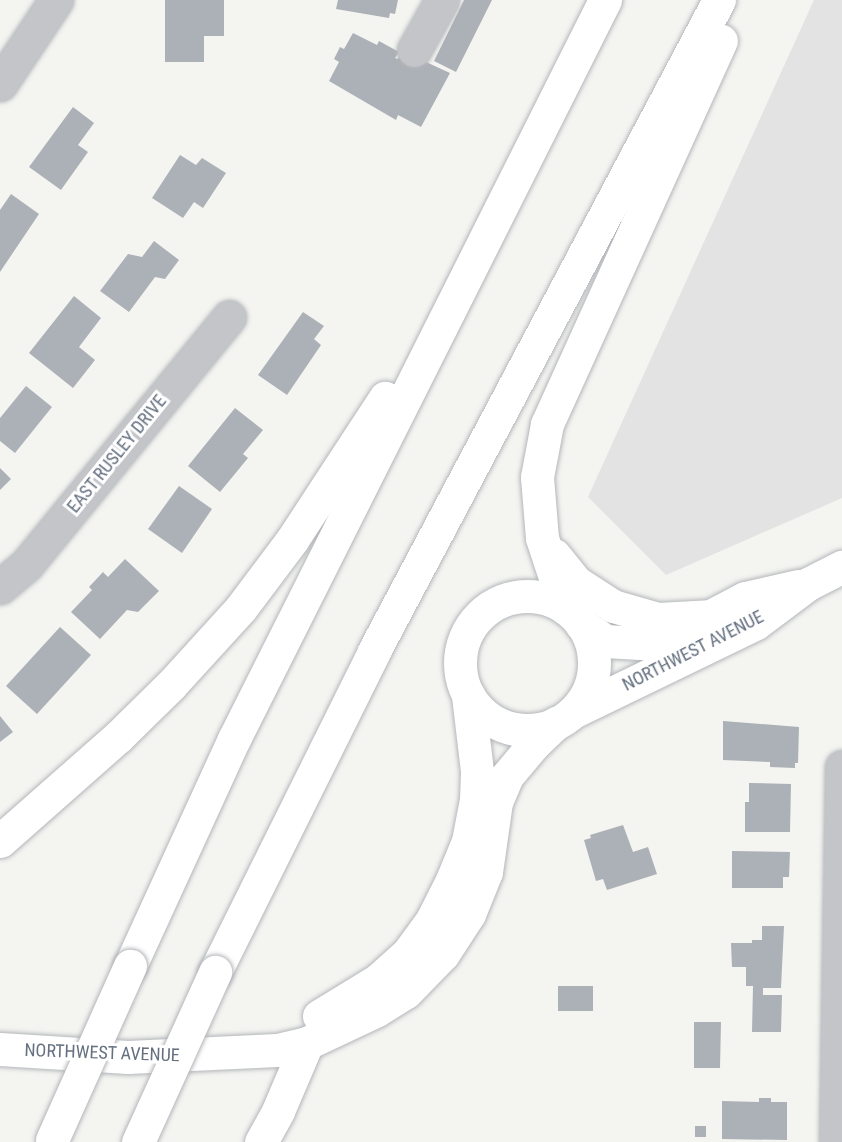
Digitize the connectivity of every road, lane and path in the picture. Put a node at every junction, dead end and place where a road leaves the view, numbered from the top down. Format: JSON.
{"nodes":[{"id":1,"x":56,"y":0,"type":"edge"},
{"id":2,"x":442,"y":0,"type":"edge"},
{"id":3,"x":605,"y":0,"type":"edge"},
{"id":4,"x":719,"y":0,"type":"edge"},
{"id":5,"x":739,"y":0,"type":"edge"},
{"id":6,"x":414,"y":50,"type":"dead end"},
{"id":7,"x":0,"y":84,"type":"edge"},
{"id":8,"x":548,"y":112,"type":"junction"},
{"id":9,"x":229,"y":317,"type":"dead end"},
{"id":10,"x":542,"y":538,"type":"junction"},
{"id":11,"x":842,"y":567,"type":"edge"},
{"id":12,"x":808,"y":584,"type":"junction"},
{"id":13,"x":0,"y":587,"type":"edge"},
{"id":14,"x":573,"y":616,"type":"junction"},
{"id":15,"x":713,"y":616,"type":"junction"},
{"id":16,"x":468,"y":694,"type":"junction"},
{"id":17,"x":565,"y":718,"type":"junction"},
{"id":18,"x":842,"y":767,"type":"edge"},
{"id":19,"x":0,"y":841,"type":"edge"},
{"id":20,"x":308,"y":1042,"type":"junction"},
{"id":21,"x":0,"y":1049,"type":"edge"},
{"id":22,"x":203,"y":1055,"type":"junction"},
{"id":23,"x":52,"y":1141,"type":"edge"},
{"id":24,"x":138,"y":1142,"type":"edge"},
{"id":25,"x":261,"y":1142,"type":"edge"},
{"id":26,"x":836,"y":1142,"type":"edge"}],
"edges":[{"from":1,"to":7,"type":"street"},
{"from":2,"to":6,"type":"street"},
{"from":3,"to":8,"type":"main road"},
{"from":4,"to":24,"type":"main road","bridge":true},
{"from":5,"to":10,"type":"main road"},
{"from":8,"to":19,"type":"main road"},
{"from":8,"to":23,"type":"main road","bridge":true},
{"from":9,"to":13,"type":"street","name":"EAST RUSLEY DRIVE"},
{"from":10,"to":14,"type":"main road"},
{"from":10,"to":15,"type":"main road"},
{"from":11,"to":12,"type":"main road","name":"NORTHWEST AVENUE"},
{"from":12,"to":15,"type":"main road","name":"NORTHWEST AVENUE"},
{"from":12,"to":17,"type":"main road","name":"NORTHWEST AVENUE"},
{"from":14,"to":15,"type":"main road","name":"NORTHWEST AVENUE"},
{"from":14,"to":16,"type":"main road"},
{"from":14,"to":17,"type":"main road"},
{"from":16,"to":17,"type":"main road"},
{"from":16,"to":22,"type":"main road","name":"NORTHWEST AVENUE"},
{"from":17,"to":20,"type":"main road","name":"NORTHWEST AVENUE"},
{"from":18,"to":26,"type":"street"},
{"from":20,"to":22,"type":"main road","name":"NORTHWEST AVENUE"},
{"from":20,"to":25,"type":"main road"},
{"from":21,"to":22,"type":"main road","name":"NORTHWEST AVENUE"}]}
